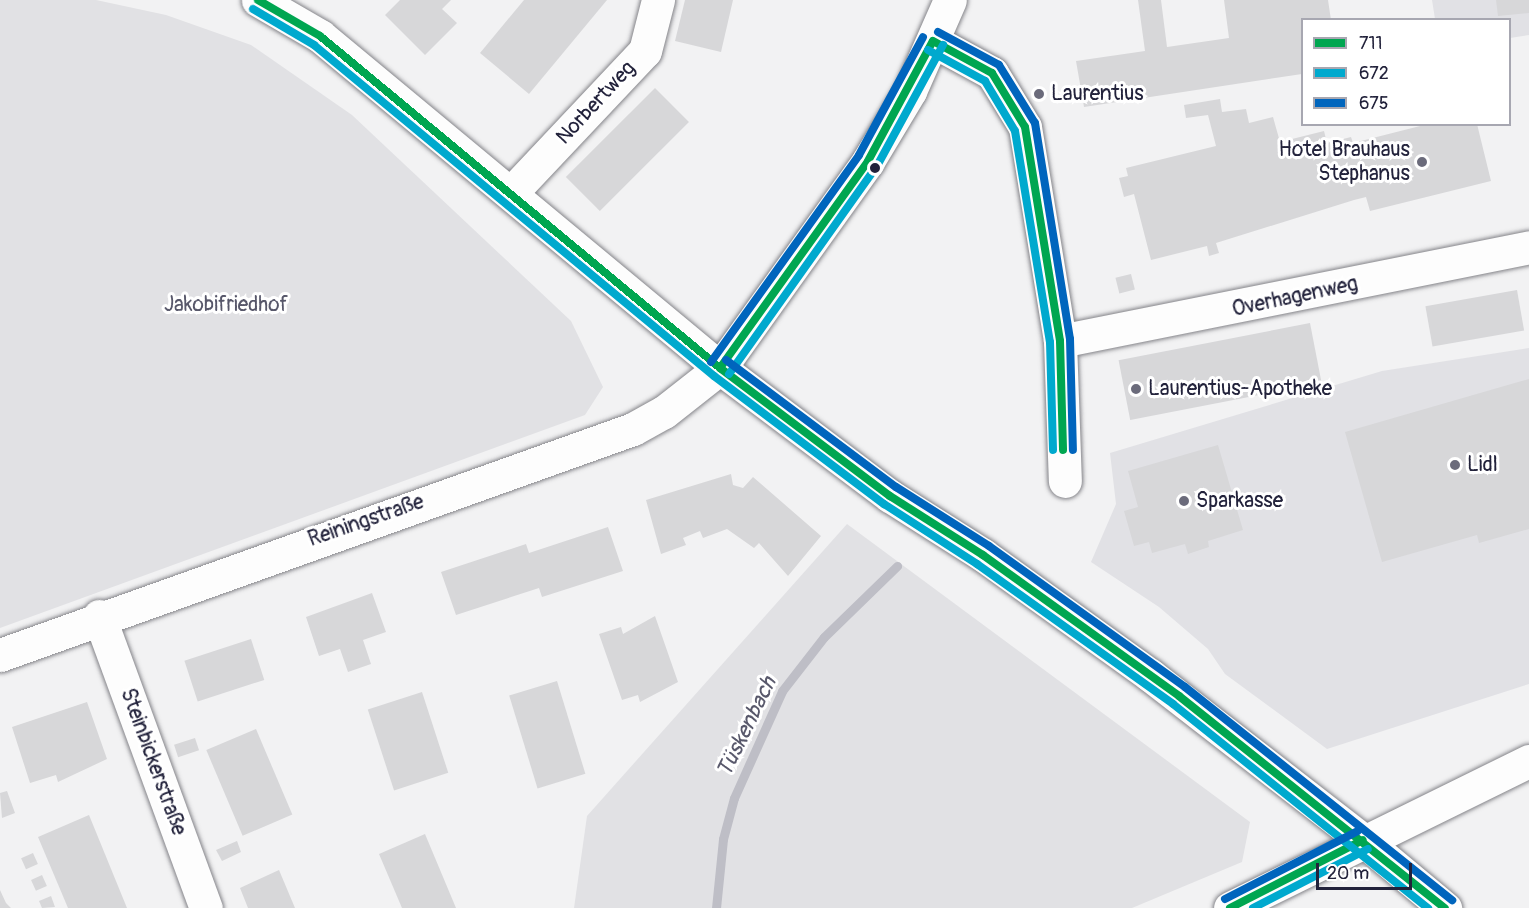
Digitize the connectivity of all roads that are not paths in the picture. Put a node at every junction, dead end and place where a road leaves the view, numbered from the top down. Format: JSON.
{"nodes":[{"id":1,"x":258,"y":0,"type":"edge"},
{"id":2,"x":658,"y":0,"type":"edge"},
{"id":3,"x":950,"y":0,"type":"edge"},
{"id":4,"x":933,"y":41,"type":"junction"},
{"id":5,"x":511,"y":193,"type":"junction"},
{"id":6,"x":1529,"y":247,"type":"edge"},
{"id":7,"x":1060,"y":341,"type":"junction"},
{"id":8,"x":720,"y":368,"type":"junction"},
{"id":9,"x":1065,"y":481,"type":"dead end"},
{"id":10,"x":99,"y":616,"type":"junction"},
{"id":11,"x":0,"y":655,"type":"edge"},
{"id":12,"x":1529,"y":761,"type":"edge"},
{"id":13,"x":1363,"y":840,"type":"junction"},
{"id":14,"x":206,"y":908,"type":"edge"},
{"id":15,"x":1230,"y":908,"type":"edge"},
{"id":16,"x":1445,"y":908,"type":"edge"}],
"edges":[{"from":1,"to":5,"type":"street"},
{"from":2,"to":5,"type":"street","name":"Norbertweg"},
{"from":3,"to":4,"type":"street","name":"Reiningstraße"},
{"from":4,"to":7,"type":"street"},
{"from":4,"to":8,"type":"street","name":"Reiningstraße"},
{"from":5,"to":8,"type":"street"},
{"from":6,"to":7,"type":"street","name":"Overhagenweg"},
{"from":7,"to":9,"type":"street"},
{"from":8,"to":10,"type":"street","name":"Reiningstraße"},
{"from":8,"to":13,"type":"street"},
{"from":10,"to":11,"type":"street","name":"Reiningstraße"},
{"from":10,"to":14,"type":"street","name":"Steinbickerstraße"},
{"from":12,"to":13,"type":"street"},
{"from":13,"to":15,"type":"street"},
{"from":13,"to":16,"type":"street"}]}
